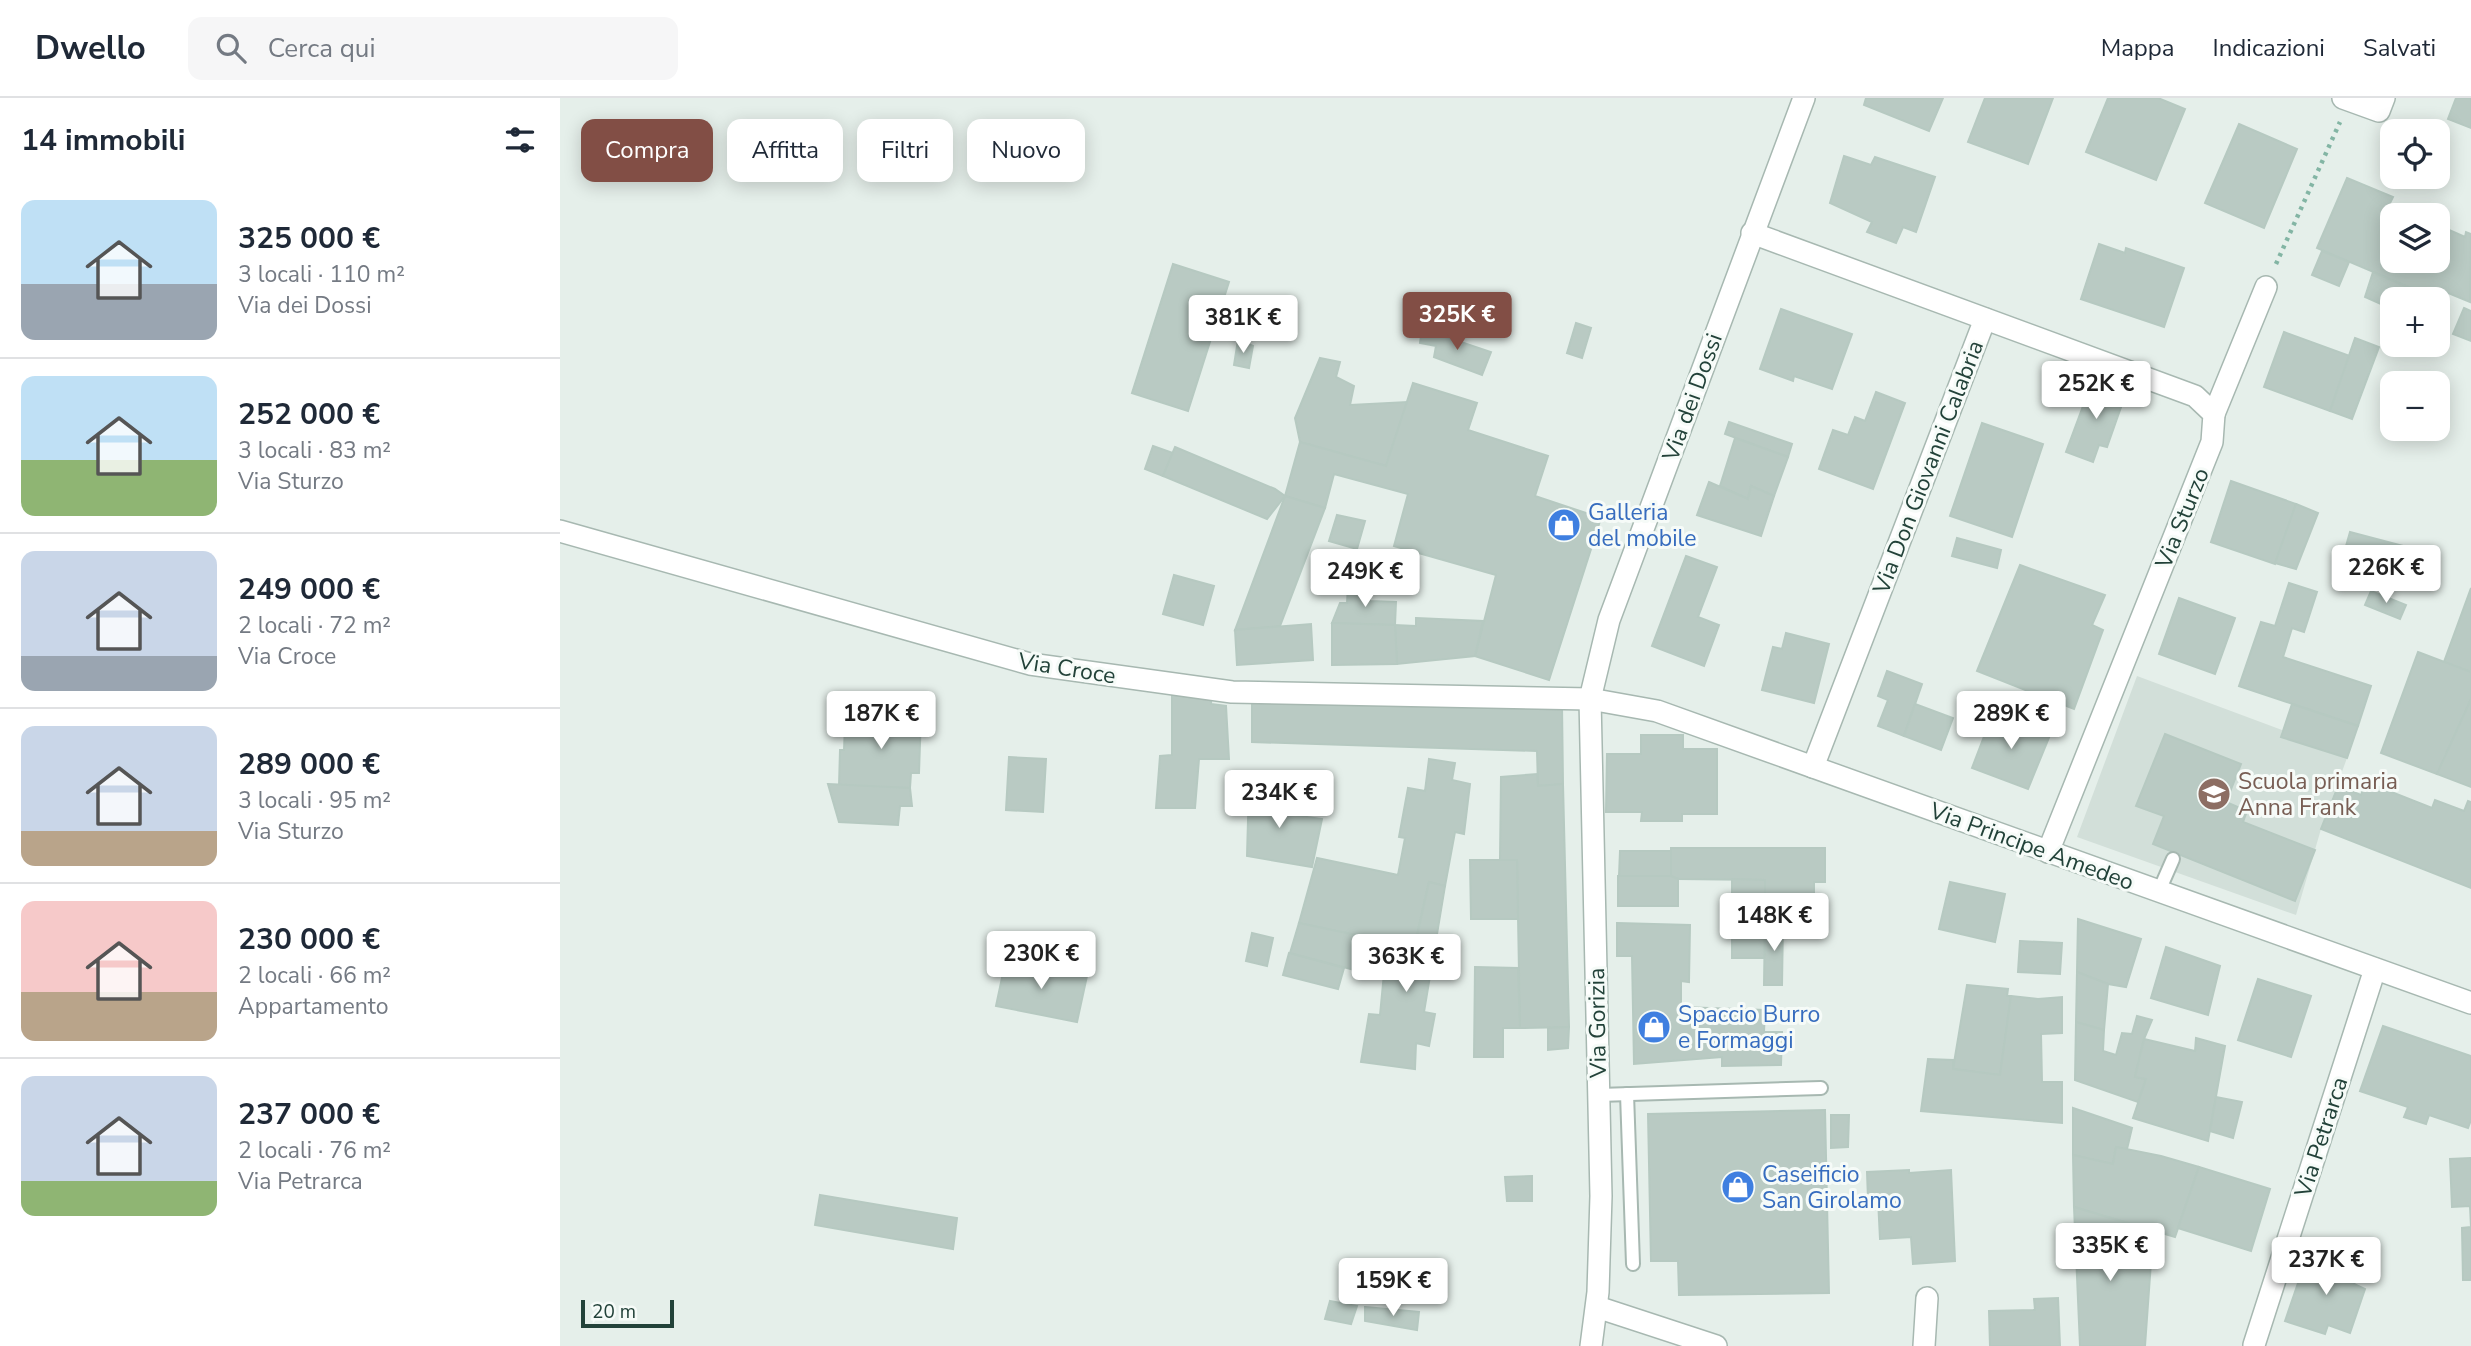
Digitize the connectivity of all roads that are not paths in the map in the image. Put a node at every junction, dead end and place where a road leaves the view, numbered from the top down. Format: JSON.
{"nodes":[{"id":1,"x":1804,"y":98,"type":"edge"},
{"id":2,"x":2384,"y":98,"type":"edge"},
{"id":3,"x":2346,"y":99,"type":"edge"},
{"id":4,"x":1752,"y":233,"type":"junction"},
{"id":5,"x":2266,"y":287,"type":"road end"},
{"id":6,"x":1985,"y":319,"type":"junction"},
{"id":7,"x":2214,"y":414,"type":"junction"},
{"id":8,"x":560,"y":531,"type":"edge"},
{"id":9,"x":1590,"y":699,"type":"junction"},
{"id":10,"x":1813,"y":767,"type":"junction"},
{"id":11,"x":2048,"y":852,"type":"junction"},
{"id":12,"x":2173,"y":859,"type":"dead end"},
{"id":13,"x":2160,"y":891,"type":"junction"},
{"id":14,"x":2375,"y":969,"type":"junction"},
{"id":15,"x":2471,"y":1003,"type":"edge"},
{"id":16,"x":1821,"y":1088,"type":"dead end"},
{"id":17,"x":1627,"y":1094,"type":"junction"},
{"id":18,"x":1599,"y":1095,"type":"junction"},
{"id":19,"x":1633,"y":1264,"type":"dead end"},
{"id":20,"x":1927,"y":1298,"type":"dead end"},
{"id":21,"x":1597,"y":1307,"type":"junction"},
{"id":22,"x":2254,"y":1345,"type":"edge"},
{"id":23,"x":1591,"y":1346,"type":"edge"},
{"id":24,"x":1716,"y":1346,"type":"edge"},
{"id":25,"x":1924,"y":1346,"type":"edge"}],
"edges":[{"from":1,"to":4,"type":"street","name":"Via dei Dossi"},
{"from":2,"to":3,"type":"street"},
{"from":4,"to":6,"type":"street","name":"Via Don Giovanni Calabria"},
{"from":4,"to":9,"type":"street","name":"Via dei Dossi"},
{"from":5,"to":7,"type":"street","name":"Via Sturzo"},
{"from":6,"to":7,"type":"street"},
{"from":6,"to":10,"type":"street","name":"Via Don Giovanni Calabria"},
{"from":7,"to":11,"type":"street","name":"Via Sturzo"},
{"from":8,"to":9,"type":"street","name":"Via Croce"},
{"from":9,"to":10,"type":"street","name":"Via Principe Amedeo"},
{"from":9,"to":18,"type":"street","name":"Via Gorizia"},
{"from":10,"to":11,"type":"street","name":"Via Principe Amedeo"},
{"from":11,"to":13,"type":"street","name":"Via Principe Amedeo"},
{"from":12,"to":13,"type":"lane"},
{"from":13,"to":14,"type":"street","name":"Via Principe Amedeo"},
{"from":14,"to":15,"type":"street","name":"Via Principe Amedeo"},
{"from":14,"to":22,"type":"street","name":"Via Petrarca"},
{"from":16,"to":17,"type":"lane"},
{"from":17,"to":18,"type":"lane"},
{"from":17,"to":19,"type":"lane"},
{"from":18,"to":21,"type":"street","name":"Via Gorizia"},
{"from":20,"to":25,"type":"street"},
{"from":21,"to":23,"type":"street","name":"Via Gorizia"},
{"from":21,"to":24,"type":"street"}]}
